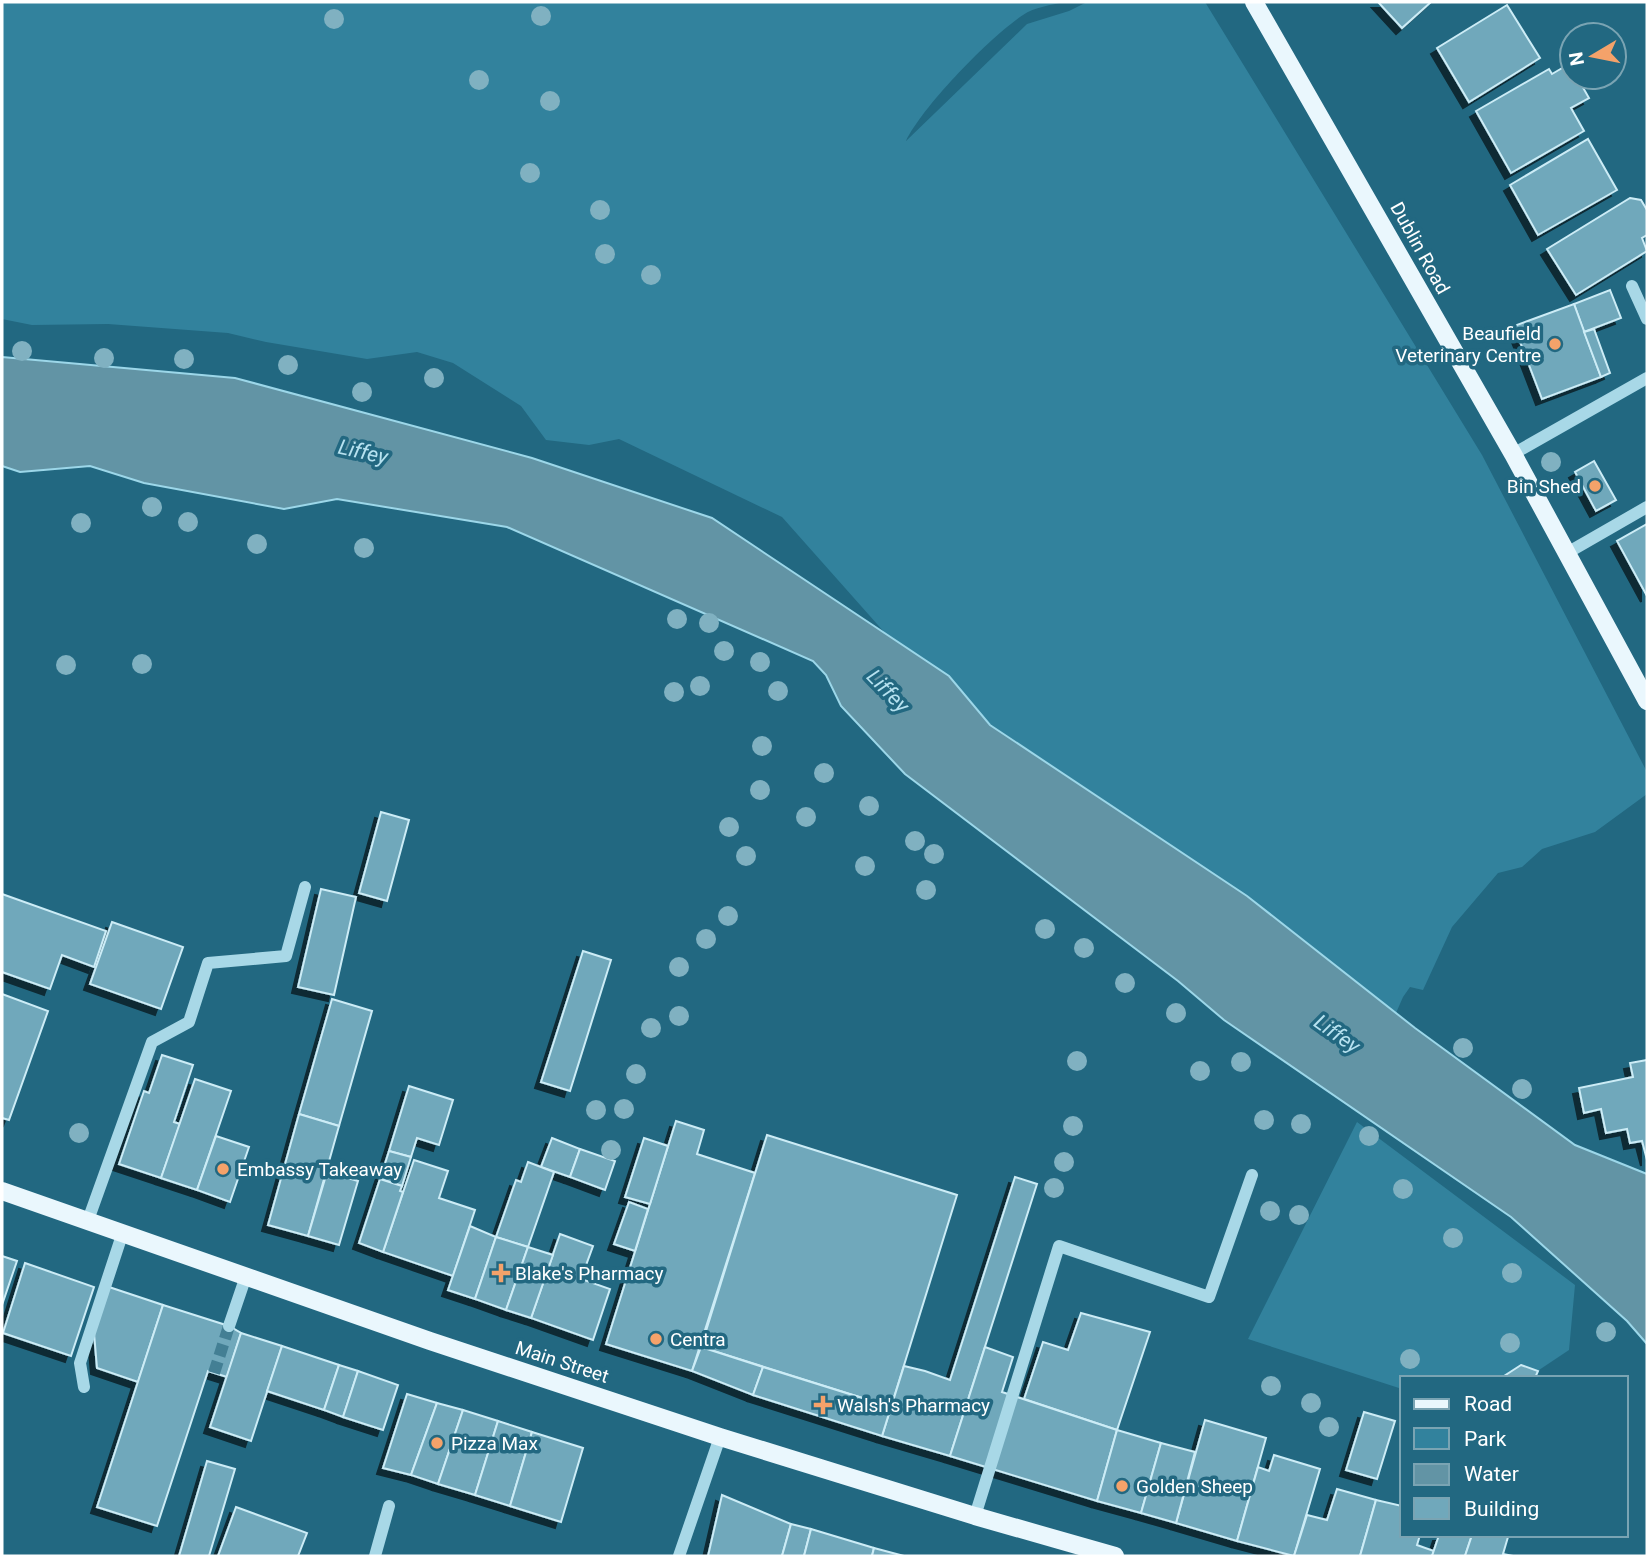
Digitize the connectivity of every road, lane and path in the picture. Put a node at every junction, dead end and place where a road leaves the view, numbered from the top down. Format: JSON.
{"nodes":[{"id":1,"x":1254,"y":2,"type":"edge"},
{"id":2,"x":1632,"y":286,"type":"dead end"},
{"id":3,"x":1647,"y":318,"type":"edge"},
{"id":4,"x":1647,"y":378,"type":"edge"},
{"id":5,"x":1513,"y":454,"type":"junction"},
{"id":6,"x":1647,"y":507,"type":"edge"},
{"id":7,"x":1567,"y":553,"type":"junction"},
{"id":8,"x":1647,"y":701,"type":"edge"},
{"id":9,"x":305,"y":887,"type":"dead end"},
{"id":10,"x":1252,"y":1175,"type":"dead end"},
{"id":11,"x":2,"y":1191,"type":"edge"},
{"id":12,"x":87,"y":1223,"type":"junction"},
{"id":13,"x":122,"y":1235,"type":"junction"},
{"id":14,"x":246,"y":1276,"type":"junction"},
{"id":15,"x":229,"y":1326,"type":"tunnel mouth"},
{"id":16,"x":84,"y":1387,"type":"dead end"},
{"id":17,"x":720,"y":1437,"type":"junction"},
{"id":18,"x":389,"y":1506,"type":"dead end"},
{"id":19,"x":975,"y":1516,"type":"junction"},
{"id":20,"x":375,"y":1556,"type":"edge"},
{"id":21,"x":679,"y":1556,"type":"edge"},
{"id":22,"x":1115,"y":1556,"type":"edge"}],
"edges":[{"from":1,"to":5,"type":"main road","name":"Dublin Road"},
{"from":2,"to":3,"type":"street"},
{"from":4,"to":5,"type":"street"},
{"from":5,"to":7,"type":"main road","name":"Dublin Road"},
{"from":6,"to":7,"type":"street"},
{"from":7,"to":8,"type":"main road","name":"Dublin Road"},
{"from":9,"to":12,"type":"street"},
{"from":10,"to":19,"type":"street"},
{"from":11,"to":12,"type":"main road","name":"Main Street"},
{"from":12,"to":13,"type":"main road","name":"Main Street"},
{"from":13,"to":14,"type":"main road","name":"Main Street"},
{"from":13,"to":16,"type":"street"},
{"from":14,"to":15,"type":"street"},
{"from":14,"to":17,"type":"main road","name":"Main Street"},
{"from":17,"to":19,"type":"main road","name":"Main Street"},
{"from":17,"to":21,"type":"street"},
{"from":18,"to":20,"type":"street"},
{"from":19,"to":22,"type":"main road","name":"Main Street"}]}
